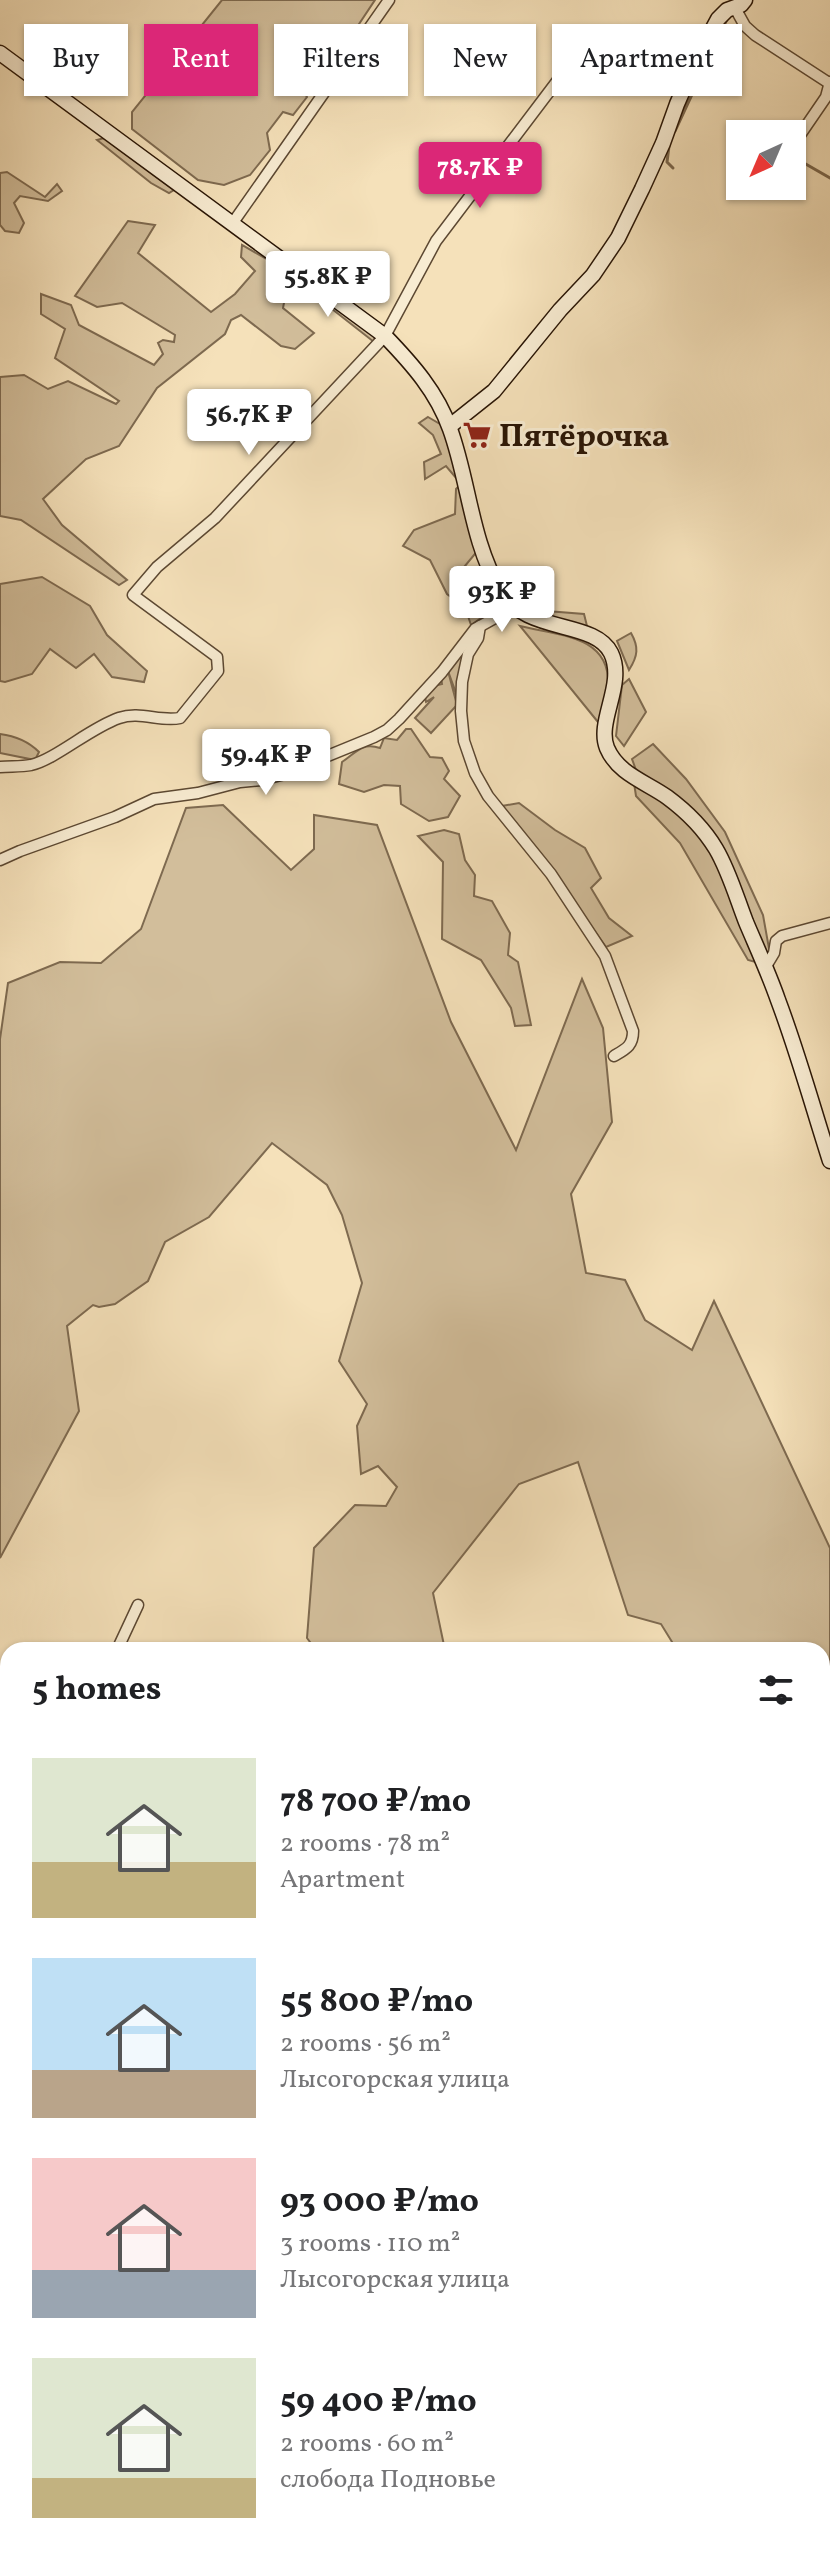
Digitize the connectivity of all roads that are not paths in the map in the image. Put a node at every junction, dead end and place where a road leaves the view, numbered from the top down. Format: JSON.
{"nodes":[{"id":1,"x":389,"y":0,"type":"edge"},
{"id":2,"x":740,"y":4,"type":"edge"},
{"id":3,"x":0,"y":53,"type":"edge"},
{"id":4,"x":830,"y":83,"type":"edge"},
{"id":5,"x":552,"y":88,"type":"edge"},
{"id":6,"x":806,"y":126,"type":"edge"},
{"id":7,"x":232,"y":224,"type":"junction"},
{"id":8,"x":385,"y":336,"type":"junction"},
{"id":9,"x":450,"y":426,"type":"junction"},
{"id":10,"x":513,"y":608,"type":"junction"},
{"id":11,"x":475,"y":630,"type":"junction"},
{"id":12,"x":0,"y":767,"type":"edge"},
{"id":13,"x":0,"y":860,"type":"edge"},
{"id":14,"x":830,"y":923,"type":"edge"},
{"id":15,"x":765,"y":968,"type":"junction"},
{"id":16,"x":614,"y":1056,"type":"dead end"},
{"id":17,"x":830,"y":1161,"type":"edge"},
{"id":18,"x":138,"y":1605,"type":"dead end"},
{"id":19,"x":121,"y":1642,"type":"edge"}],
"edges":[{"from":1,"to":7,"type":"street"},
{"from":2,"to":4,"type":"street"},
{"from":2,"to":9,"type":"street"},
{"from":3,"to":7,"type":"street"},
{"from":4,"to":6,"type":"street"},
{"from":5,"to":8,"type":"street"},
{"from":7,"to":8,"type":"street"},
{"from":8,"to":9,"type":"street"},
{"from":8,"to":12,"type":"street"},
{"from":9,"to":10,"type":"street"},
{"from":10,"to":11,"type":"street"},
{"from":10,"to":15,"type":"street"},
{"from":11,"to":13,"type":"street"},
{"from":11,"to":16,"type":"street"},
{"from":14,"to":15,"type":"street"},
{"from":15,"to":17,"type":"street"},
{"from":18,"to":19,"type":"street"}]}
